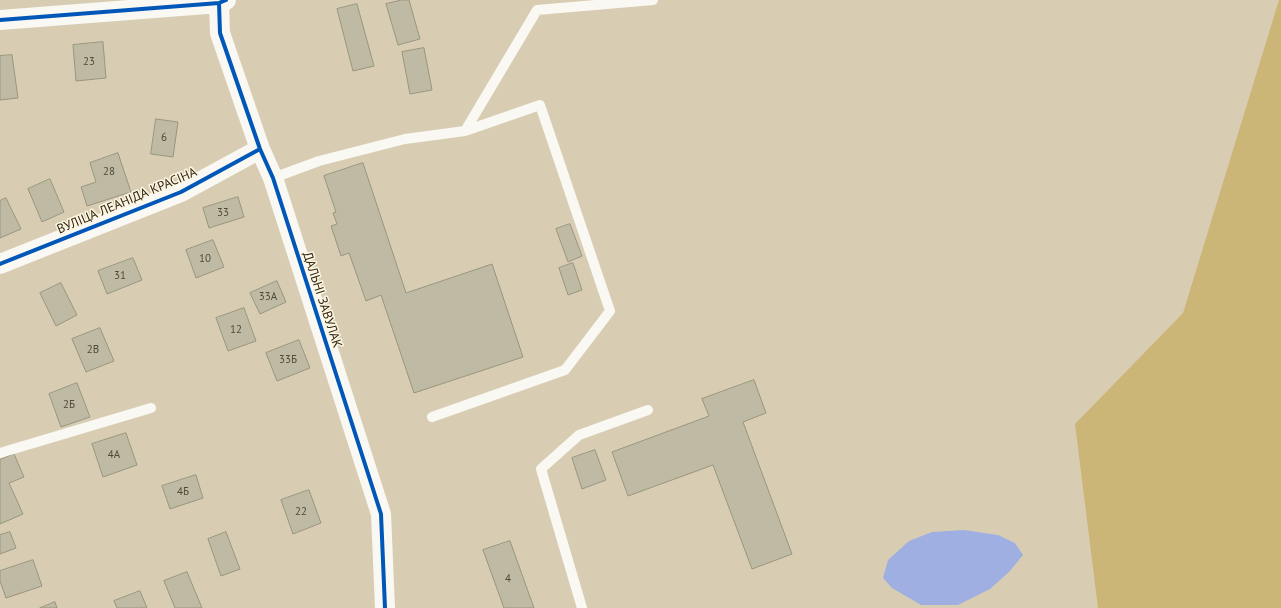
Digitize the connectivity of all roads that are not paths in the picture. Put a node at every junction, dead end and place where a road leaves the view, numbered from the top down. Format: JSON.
{"nodes":[{"id":1,"x":653,"y":0,"type":"edge"},
{"id":2,"x":222,"y":1,"type":"edge"},
{"id":3,"x":0,"y":20,"type":"edge"},
{"id":4,"x":465,"y":131,"type":"junction"},
{"id":5,"x":260,"y":149,"type":"junction"},
{"id":6,"x":272,"y":178,"type":"junction"},
{"id":7,"x":0,"y":264,"type":"edge"},
{"id":8,"x":151,"y":408,"type":"dead end"},
{"id":9,"x":648,"y":410,"type":"dead end"},
{"id":10,"x":432,"y":417,"type":"dead end"},
{"id":11,"x":0,"y":453,"type":"edge"},
{"id":12,"x":385,"y":608,"type":"edge"},
{"id":13,"x":582,"y":608,"type":"edge"}],
"edges":[{"from":1,"to":4,"type":"lane"},
{"from":2,"to":3,"type":"street"},
{"from":2,"to":5,"type":"street","name":"ДАЛЬНІ ЗАВУЛАК"},
{"from":4,"to":6,"type":"lane"},
{"from":4,"to":10,"type":"lane"},
{"from":5,"to":6,"type":"street","name":"ДАЛЬНІ ЗАВУЛАК"},
{"from":5,"to":7,"type":"street","name":"ВУЛІЦА ЛЕАНІДА КРАСІНА"},
{"from":6,"to":12,"type":"street","name":"ДАЛЬНІ ЗАВУЛАК"},
{"from":8,"to":11,"type":"lane"},
{"from":9,"to":13,"type":"lane"}]}
